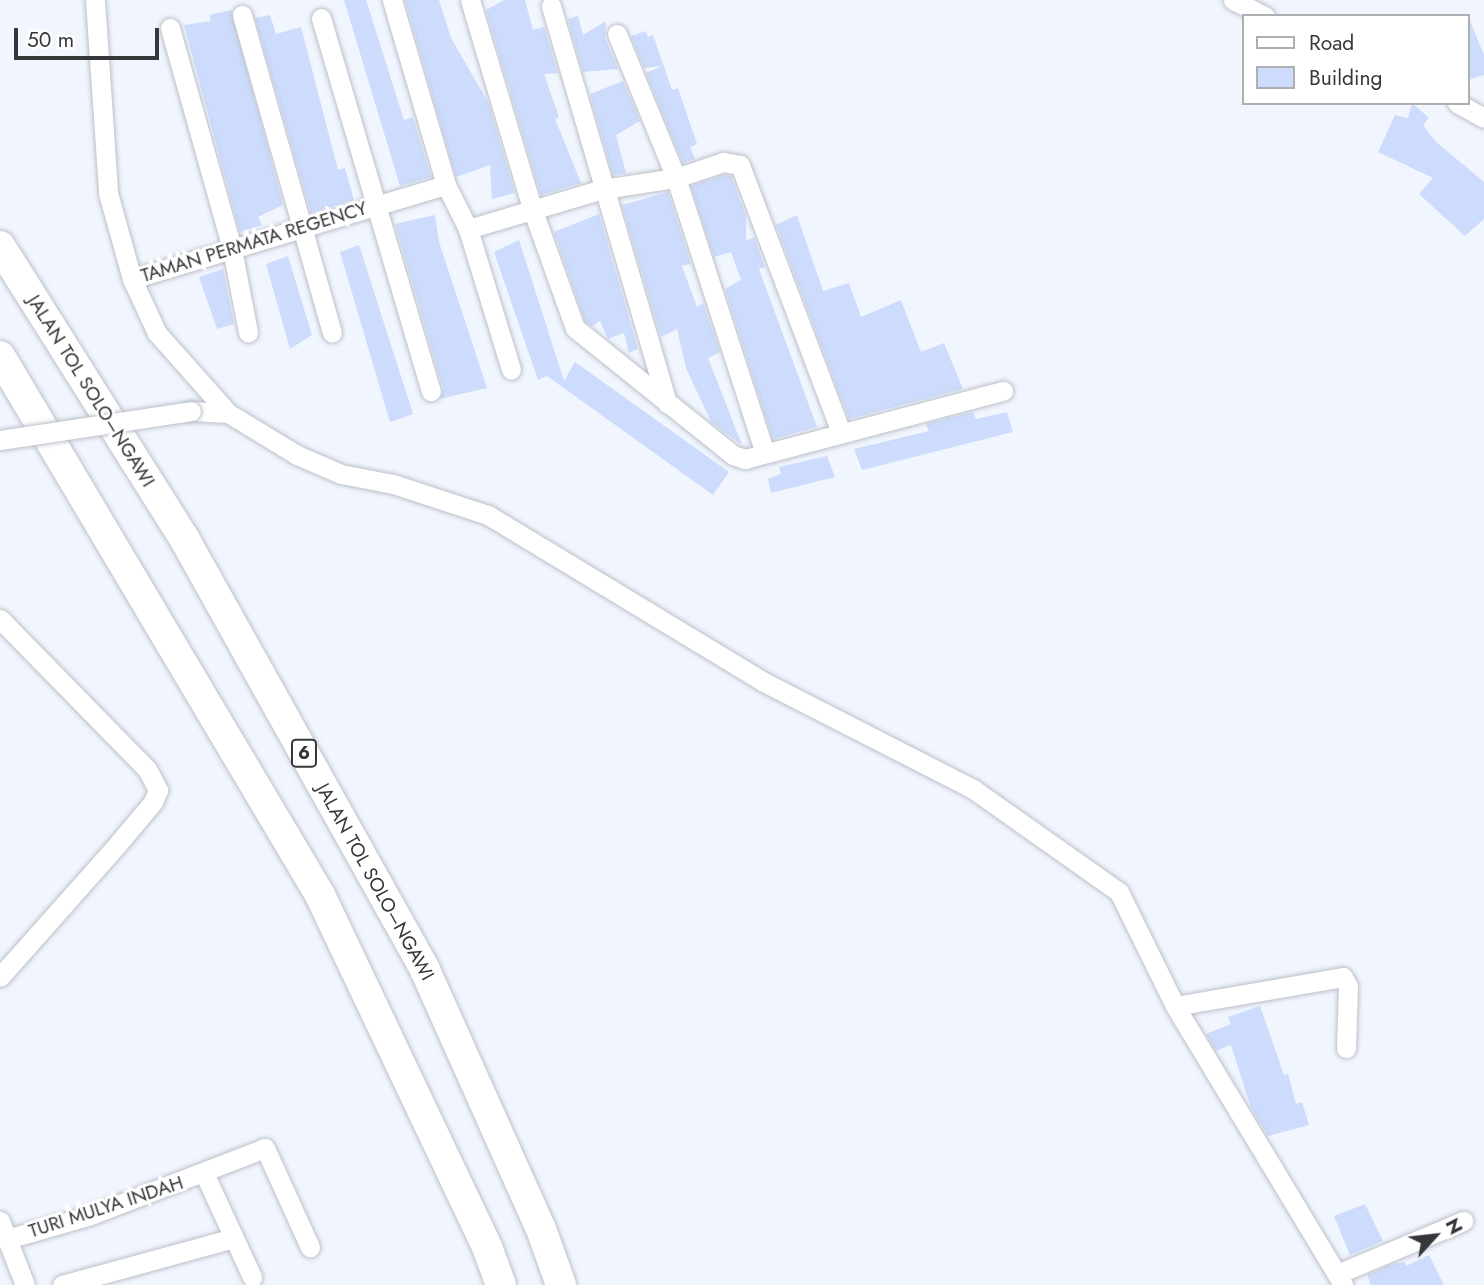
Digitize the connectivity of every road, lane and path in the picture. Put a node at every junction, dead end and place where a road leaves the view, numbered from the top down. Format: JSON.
{"nodes":[{"id":1,"x":96,"y":0,"type":"edge"},
{"id":2,"x":392,"y":0,"type":"edge"},
{"id":3,"x":470,"y":0,"type":"edge"},
{"id":4,"x":1233,"y":0,"type":"edge"},
{"id":5,"x":551,"y":6,"type":"dead end"},
{"id":6,"x":1261,"y":14,"type":"edge"},
{"id":7,"x":242,"y":15,"type":"dead end"},
{"id":8,"x":321,"y":18,"type":"dead end"},
{"id":9,"x":170,"y":28,"type":"dead end"},
{"id":10,"x":617,"y":34,"type":"dead end"},
{"id":11,"x":1461,"y":105,"type":"edge"},
{"id":12,"x":1484,"y":118,"type":"edge"},
{"id":13,"x":676,"y":178,"type":"junction"},
{"id":14,"x":446,"y":185,"type":"junction"},
{"id":15,"x":603,"y":189,"type":"junction"},
{"id":16,"x":377,"y":206,"type":"junction"},
{"id":17,"x":533,"y":211,"type":"junction"},
{"id":18,"x":302,"y":228,"type":"junction"},
{"id":19,"x":468,"y":229,"type":"junction"},
{"id":20,"x":0,"y":246,"type":"edge"},
{"id":21,"x":232,"y":249,"type":"junction"},
{"id":22,"x":132,"y":279,"type":"junction"},
{"id":23,"x":248,"y":332,"type":"dead end"},
{"id":24,"x":332,"y":332,"type":"dead end"},
{"id":25,"x":0,"y":356,"type":"edge"},
{"id":26,"x":511,"y":370,"type":"dead end"},
{"id":27,"x":430,"y":391,"type":"dead end"},
{"id":28,"x":1003,"y":391,"type":"dead end"},
{"id":29,"x":667,"y":403,"type":"junction"},
{"id":30,"x":228,"y":413,"type":"junction"},
{"id":31,"x":841,"y":432,"type":"junction"},
{"id":32,"x":0,"y":440,"type":"edge"},
{"id":33,"x":765,"y":453,"type":"junction"},
{"id":34,"x":0,"y":619,"type":"edge"},
{"id":35,"x":0,"y":977,"type":"edge"},
{"id":36,"x":1175,"y":1006,"type":"junction"},
{"id":37,"x":1346,"y":1048,"type":"dead end"},
{"id":38,"x":204,"y":1173,"type":"junction"},
{"id":39,"x":1463,"y":1221,"type":"dead end"},
{"id":40,"x":4,"y":1230,"type":"edge"},
{"id":41,"x":234,"y":1238,"type":"junction"},
{"id":42,"x":310,"y":1247,"type":"dead end"},
{"id":43,"x":252,"y":1277,"type":"dead end"},
{"id":44,"x":1340,"y":1280,"type":"edge"},
{"id":45,"x":25,"y":1285,"type":"edge"},
{"id":46,"x":62,"y":1285,"type":"edge"},
{"id":47,"x":501,"y":1285,"type":"edge"},
{"id":48,"x":561,"y":1285,"type":"edge"}],
"edges":[{"from":1,"to":22,"type":"street"},
{"from":2,"to":14,"type":"street"},
{"from":3,"to":17,"type":"street"},
{"from":4,"to":6,"type":"street"},
{"from":5,"to":15,"type":"street"},
{"from":7,"to":18,"type":"street"},
{"from":8,"to":16,"type":"street","name":"TAMAN PERMATA REGENCY"},
{"from":9,"to":21,"type":"street"},
{"from":10,"to":13,"type":"street"},
{"from":11,"to":12,"type":"street"},
{"from":13,"to":15,"type":"street"},
{"from":13,"to":31,"type":"street"},
{"from":13,"to":33,"type":"street"},
{"from":14,"to":16,"type":"street","name":"TAMAN PERMATA REGENCY"},
{"from":14,"to":19,"type":"street"},
{"from":15,"to":17,"type":"street"},
{"from":15,"to":29,"type":"street"},
{"from":16,"to":18,"type":"street","name":"TAMAN PERMATA REGENCY"},
{"from":16,"to":27,"type":"street","name":"TAMAN PERMATA REGENCY"},
{"from":17,"to":19,"type":"street"},
{"from":17,"to":29,"type":"street"},
{"from":18,"to":21,"type":"street","name":"TAMAN PERMATA REGENCY"},
{"from":18,"to":24,"type":"street"},
{"from":19,"to":26,"type":"street"},
{"from":20,"to":48,"type":"highway","name":"JALAN TOL SOLO–NGAWI","number":"6"},
{"from":21,"to":22,"type":"street","name":"TAMAN PERMATA REGENCY"},
{"from":21,"to":23,"type":"street"},
{"from":22,"to":30,"type":"street"},
{"from":25,"to":47,"type":"highway"},
{"from":28,"to":31,"type":"street"},
{"from":29,"to":33,"type":"street"},
{"from":30,"to":32,"type":"street","bridge":true},
{"from":30,"to":36,"type":"street"},
{"from":31,"to":33,"type":"street"},
{"from":34,"to":35,"type":"street"},
{"from":36,"to":37,"type":"street"},
{"from":36,"to":44,"type":"street"},
{"from":38,"to":40,"type":"street","name":"TURI MULYA INDAH"},
{"from":38,"to":41,"type":"street","name":"TURI MULYA INDAH"},
{"from":38,"to":42,"type":"street","name":"TURI MULYA INDAH"},
{"from":39,"to":44,"type":"street"},
{"from":40,"to":45,"type":"street","name":"TURI MULYA INDAH"},
{"from":41,"to":43,"type":"street","name":"TURI MULYA INDAH"},
{"from":41,"to":46,"type":"street"}]}
